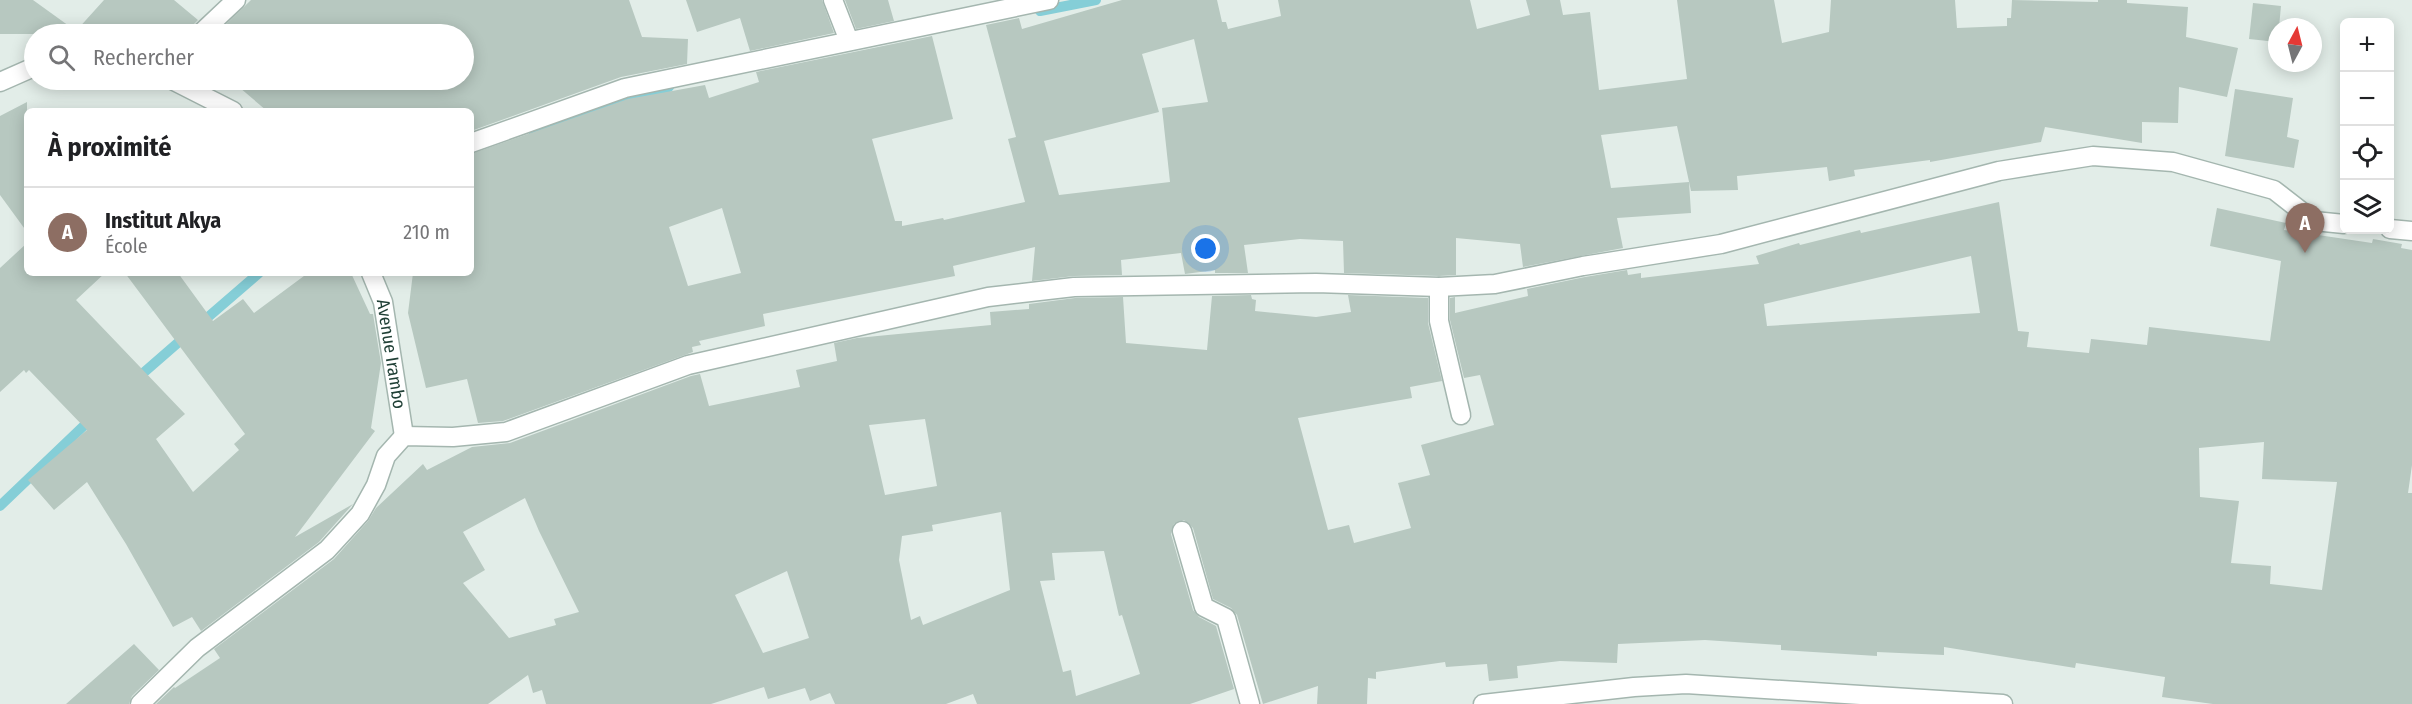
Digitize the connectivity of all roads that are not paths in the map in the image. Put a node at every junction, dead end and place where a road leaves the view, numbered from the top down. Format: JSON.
{"nodes":[{"id":1,"x":236,"y":0,"type":"edge"},
{"id":2,"x":833,"y":0,"type":"edge"},
{"id":3,"x":1049,"y":0,"type":"edge"},
{"id":4,"x":211,"y":24,"type":"edge"},
{"id":5,"x":849,"y":41,"type":"junction"},
{"id":6,"x":24,"y":71,"type":"edge"},
{"id":7,"x":0,"y":82,"type":"edge"},
{"id":8,"x":191,"y":90,"type":"edge"},
{"id":9,"x":227,"y":108,"type":"edge"},
{"id":10,"x":474,"y":142,"type":"edge"},
{"id":11,"x":2340,"y":224,"type":"edge"},
{"id":12,"x":2394,"y":229,"type":"edge"},
{"id":13,"x":2412,"y":231,"type":"edge"},
{"id":14,"x":372,"y":276,"type":"edge"},
{"id":15,"x":1439,"y":287,"type":"junction"},
{"id":16,"x":1461,"y":415,"type":"dead end"},
{"id":17,"x":404,"y":436,"type":"junction"},
{"id":18,"x":1182,"y":531,"type":"dead end"},
{"id":19,"x":140,"y":704,"type":"edge"},
{"id":20,"x":1250,"y":704,"type":"edge"},
{"id":21,"x":1483,"y":704,"type":"edge"},
{"id":22,"x":2003,"y":704,"type":"edge"}],
"edges":[{"from":1,"to":4,"type":"street"},
{"from":2,"to":5,"type":"street"},
{"from":3,"to":5,"type":"street"},
{"from":5,"to":10,"type":"street"},
{"from":6,"to":7,"type":"street"},
{"from":8,"to":9,"type":"street"},
{"from":11,"to":15,"type":"street"},
{"from":12,"to":13,"type":"street"},
{"from":14,"to":17,"type":"street","name":"Avenue Irambo"},
{"from":15,"to":16,"type":"street"},
{"from":15,"to":17,"type":"street"},
{"from":17,"to":19,"type":"street"},
{"from":18,"to":20,"type":"street"},
{"from":21,"to":22,"type":"street"}]}
